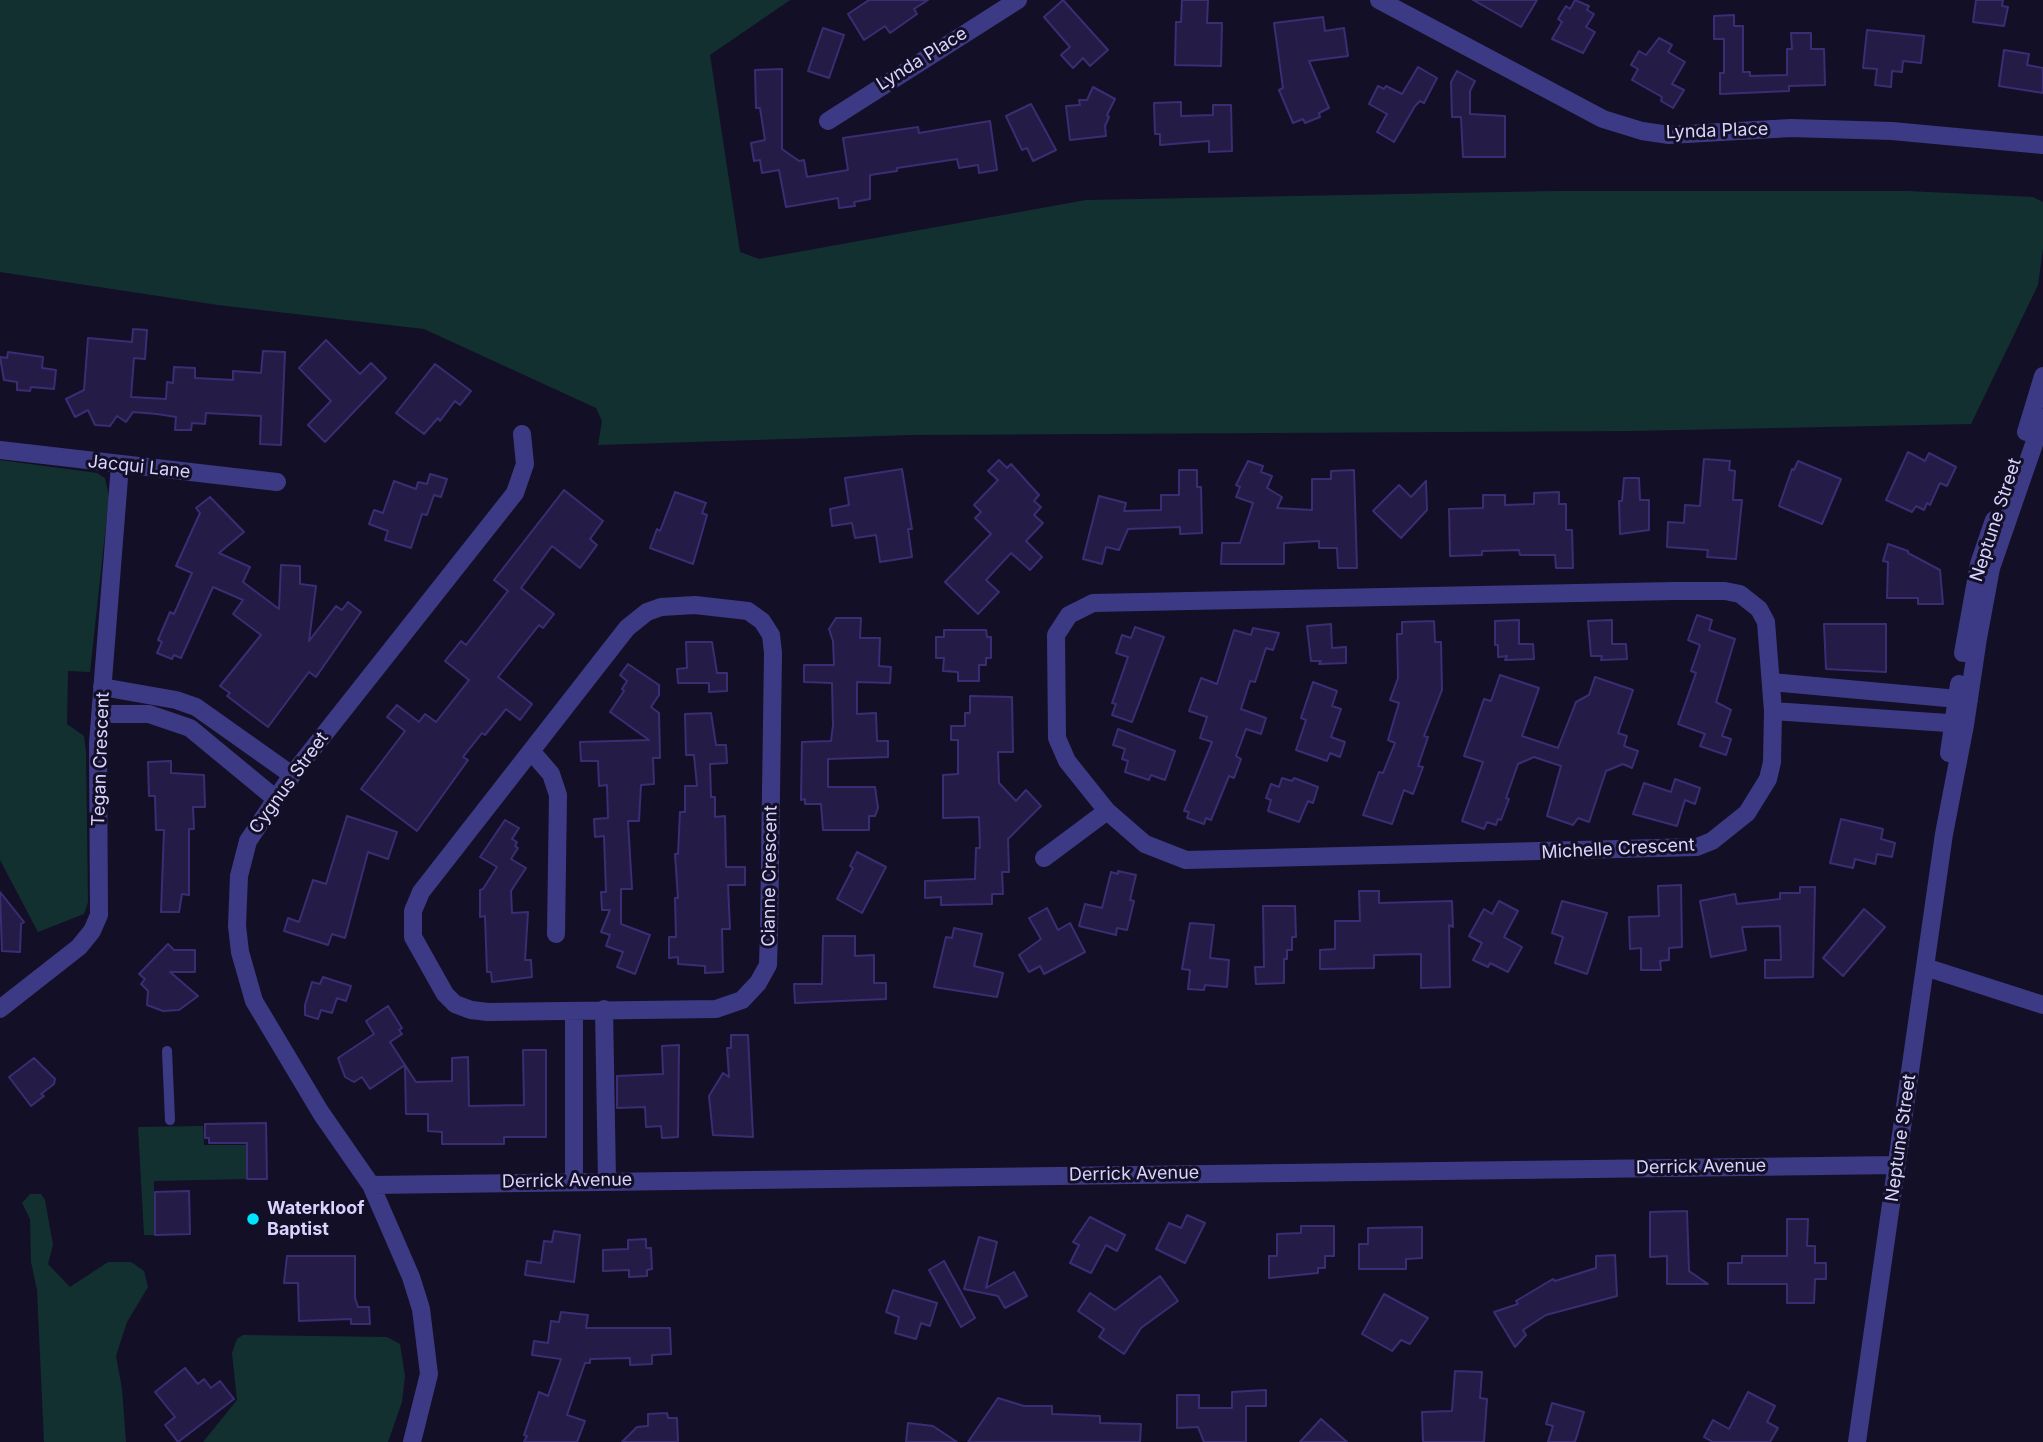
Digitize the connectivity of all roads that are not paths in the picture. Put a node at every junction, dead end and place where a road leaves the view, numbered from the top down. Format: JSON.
{"nodes":[{"id":1,"x":1018,"y":0,"type":"edge"},
{"id":2,"x":1379,"y":0,"type":"edge"},
{"id":3,"x":828,"y":121,"type":"dead end"},
{"id":4,"x":2043,"y":145,"type":"edge"},
{"id":5,"x":2043,"y":376,"type":"edge"},
{"id":6,"x":2043,"y":418,"type":"edge"},
{"id":7,"x":522,"y":435,"type":"dead end"},
{"id":8,"x":0,"y":450,"type":"edge"},
{"id":9,"x":2022,"y":460,"type":"junction"},
{"id":10,"x":120,"y":466,"type":"junction"},
{"id":11,"x":277,"y":482,"type":"dead end"},
{"id":12,"x":1771,"y":682,"type":"junction"},
{"id":13,"x":102,"y":688,"type":"junction"},
{"id":14,"x":1963,"y":700,"type":"junction"},
{"id":15,"x":1773,"y":711,"type":"junction"},
{"id":16,"x":101,"y":714,"type":"junction"},
{"id":17,"x":1959,"y":724,"type":"junction"},
{"id":18,"x":532,"y":752,"type":"junction"},
{"id":19,"x":292,"y":775,"type":"junction"},
{"id":20,"x":276,"y":799,"type":"junction"},
{"id":21,"x":1107,"y":811,"type":"junction"},
{"id":22,"x":1044,"y":858,"type":"dead end"},
{"id":23,"x":556,"y":934,"type":"dead end"},
{"id":24,"x":1925,"y":967,"type":"junction"},
{"id":25,"x":2043,"y":1004,"type":"edge"},
{"id":26,"x":1,"y":1005,"type":"edge"},
{"id":27,"x":604,"y":1009,"type":"junction"},
{"id":28,"x":574,"y":1011,"type":"junction"},
{"id":29,"x":167,"y":1051,"type":"dead end"},
{"id":30,"x":170,"y":1120,"type":"dead end"},
{"id":31,"x":1897,"y":1165,"type":"junction"},
{"id":32,"x":607,"y":1180,"type":"junction"},
{"id":33,"x":574,"y":1181,"type":"junction"},
{"id":34,"x":371,"y":1185,"type":"junction"},
{"id":35,"x":411,"y":1442,"type":"edge"},
{"id":36,"x":1857,"y":1442,"type":"edge"}],
"edges":[{"from":1,"to":3,"type":"street","name":"Lynda Place"},
{"from":2,"to":4,"type":"street","name":"Lynda Place"},
{"from":5,"to":9,"type":"street","name":"Neptune Street"},
{"from":6,"to":9,"type":"street","name":"Neptune Street"},
{"from":7,"to":19,"type":"street","name":"Cygnus Street"},
{"from":8,"to":10,"type":"street","name":"Jacqui Lane"},
{"from":9,"to":14,"type":"street","name":"Neptune Street"},
{"from":10,"to":11,"type":"street","name":"Jacqui Lane"},
{"from":10,"to":13,"type":"street","name":"Tegan Crescent"},
{"from":12,"to":14,"type":"street"},
{"from":12,"to":15,"type":"street","name":"Michelle Crescent"},
{"from":12,"to":21,"type":"street","name":"Michelle Crescent"},
{"from":13,"to":16,"type":"street","name":"Tegan Crescent"},
{"from":13,"to":19,"type":"street"},
{"from":14,"to":17,"type":"street","name":"Neptune Street"},
{"from":15,"to":17,"type":"street"},
{"from":15,"to":21,"type":"street","name":"Michelle Crescent"},
{"from":16,"to":20,"type":"street"},
{"from":16,"to":26,"type":"street","name":"Tegan Crescent"},
{"from":17,"to":24,"type":"street","name":"Neptune Street"},
{"from":18,"to":23,"type":"street"},
{"from":18,"to":27,"type":"street","name":"Cianne Crescent"},
{"from":18,"to":28,"type":"street","name":"Cianne Crescent"},
{"from":19,"to":20,"type":"street","name":"Cygnus Street"},
{"from":20,"to":34,"type":"street","name":"Cygnus Street"},
{"from":21,"to":22,"type":"street"},
{"from":24,"to":25,"type":"street"},
{"from":24,"to":31,"type":"street","name":"Neptune Street"},
{"from":27,"to":28,"type":"street","name":"Cianne Crescent"},
{"from":27,"to":32,"type":"street"},
{"from":28,"to":33,"type":"street"},
{"from":29,"to":30,"type":"lane"},
{"from":31,"to":32,"type":"street","name":"Derrick Avenue"},
{"from":31,"to":36,"type":"street","name":"Neptune Street"},
{"from":32,"to":33,"type":"street","name":"Derrick Avenue"},
{"from":33,"to":34,"type":"street","name":"Derrick Avenue"},
{"from":34,"to":35,"type":"street","name":"Cygnus Street"}]}
